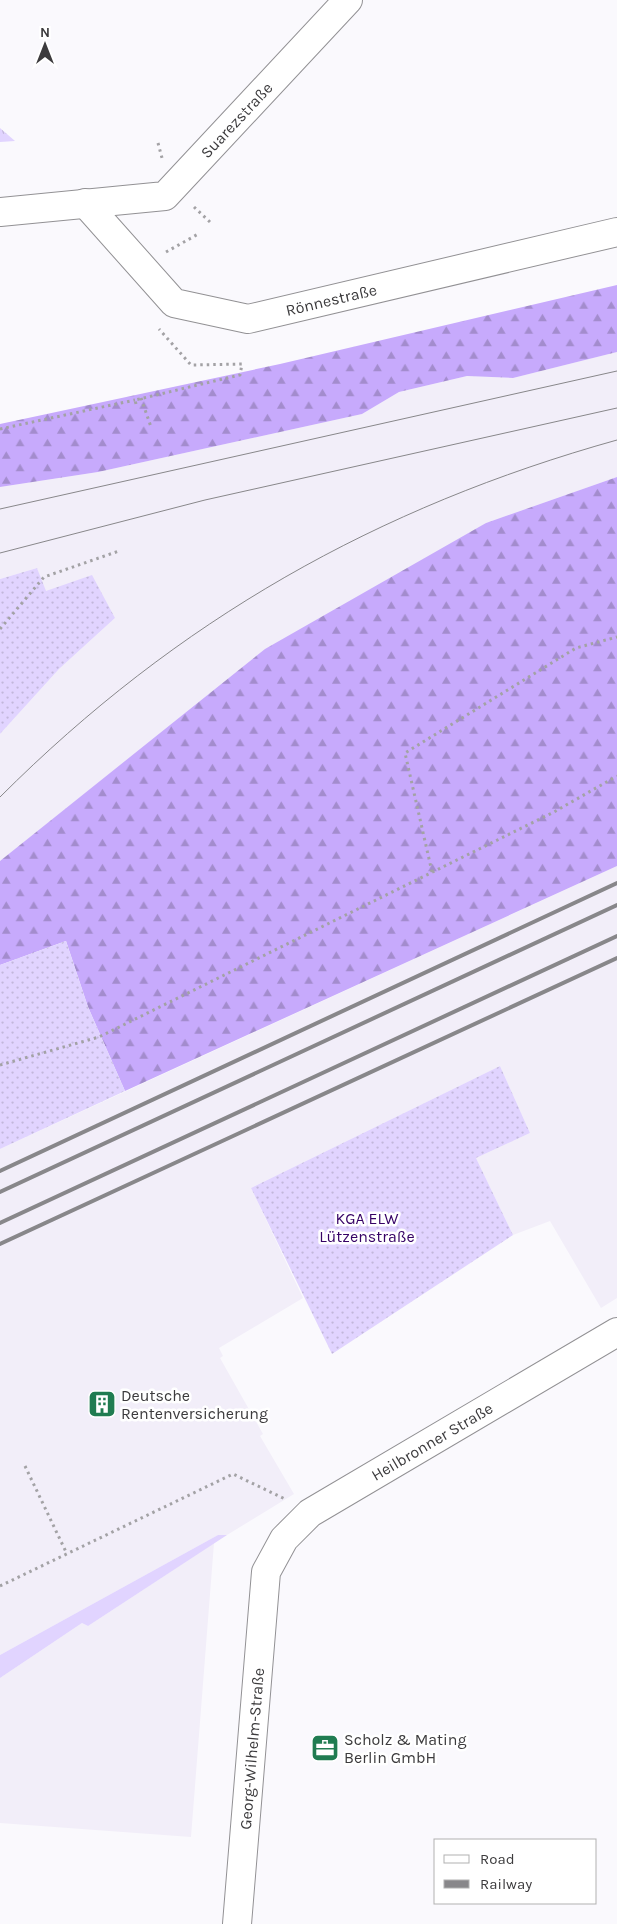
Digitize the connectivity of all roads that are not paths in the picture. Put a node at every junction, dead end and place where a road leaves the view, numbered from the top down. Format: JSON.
{"nodes":[{"id":1,"x":348,"y":0,"type":"edge"},
{"id":2,"x":95,"y":202,"type":"junction"},
{"id":3,"x":0,"y":212,"type":"edge"},
{"id":4,"x":617,"y":232,"type":"edge"},
{"id":5,"x":617,"y":1332,"type":"edge"},
{"id":6,"x":266,"y":1572,"type":"joint"},
{"id":7,"x":237,"y":1924,"type":"edge"}],
"edges":[{"from":1,"to":2,"type":"street","name":"Suarezstraße"},
{"from":2,"to":3,"type":"street","name":"Suarezstraße"},
{"from":2,"to":4,"type":"street","name":"Rönnestraße"},
{"from":5,"to":6,"type":"street","name":"Heilbronner Straße"},
{"from":6,"to":7,"type":"street","name":"Georg-Wilhelm-Straße"}]}
